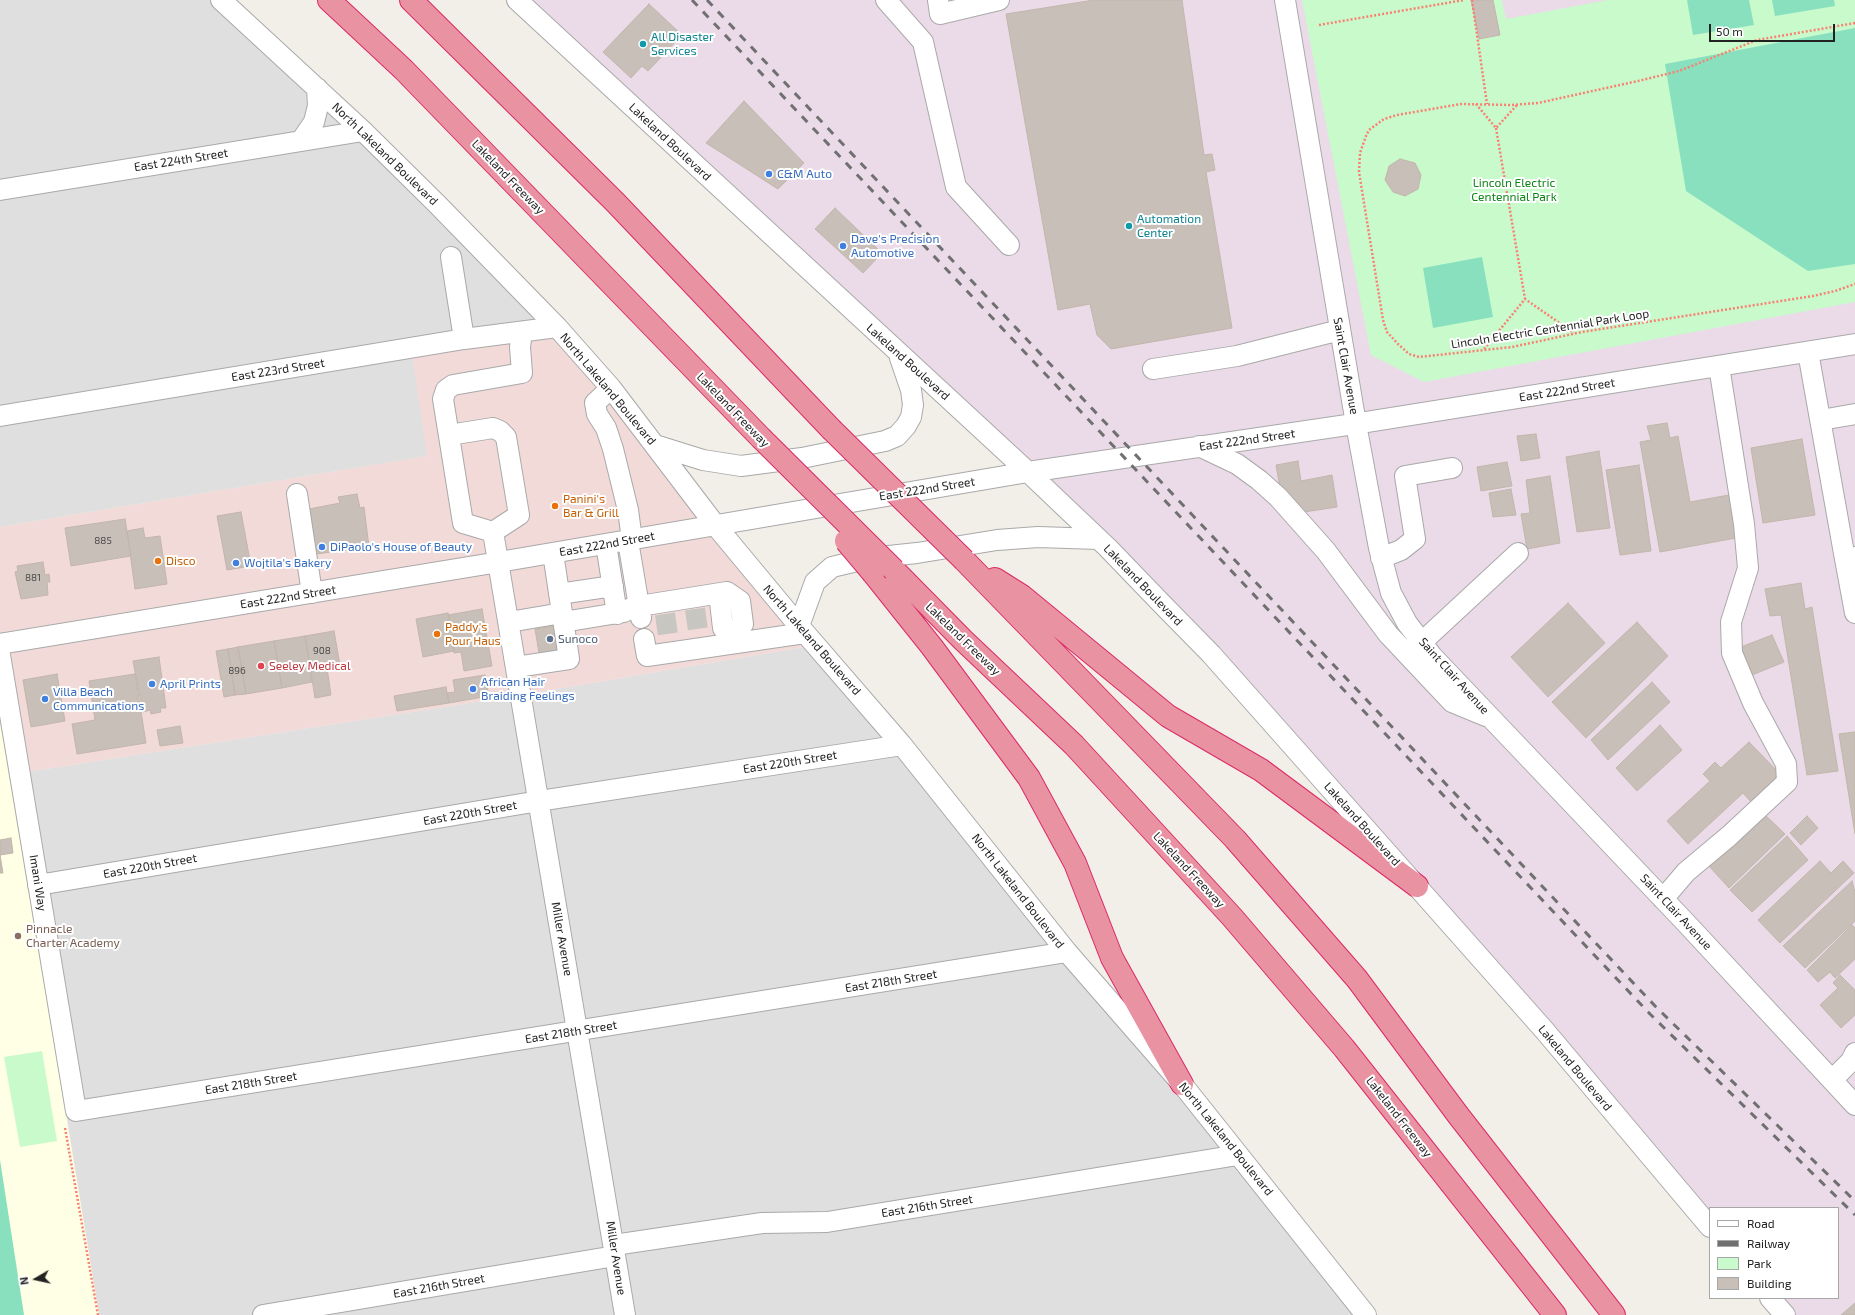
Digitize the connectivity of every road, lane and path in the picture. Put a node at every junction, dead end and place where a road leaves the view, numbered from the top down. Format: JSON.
{"nodes":[{"id":1,"x":221,"y":0,"type":"edge"},
{"id":2,"x":329,"y":0,"type":"edge"},
{"id":3,"x":411,"y":0,"type":"edge"},
{"id":4,"x":517,"y":0,"type":"edge"},
{"id":5,"x":886,"y":0,"type":"edge"},
{"id":6,"x":938,"y":0,"type":"edge"},
{"id":7,"x":999,"y":0,"type":"edge"},
{"id":8,"x":1285,"y":0,"type":"edge"},
{"id":9,"x":1464,"y":0,"type":"edge"},
{"id":10,"x":1472,"y":0,"type":"edge"},
{"id":11,"x":1855,"y":23,"type":"edge"},
{"id":12,"x":1319,"y":26,"type":"dead end"},
{"id":13,"x":317,"y":88,"type":"junction"},
{"id":14,"x":1476,"y":104,"type":"junction"},
{"id":15,"x":1488,"y":104,"type":"junction"},
{"id":16,"x":1518,"y":104,"type":"junction"},
{"id":17,"x":1496,"y":128,"type":"junction"},
{"id":18,"x":363,"y":131,"type":"junction"},
{"id":19,"x":301,"y":141,"type":"junction"},
{"id":20,"x":0,"y":190,"type":"edge"},
{"id":21,"x":1009,"y":245,"type":"dead end"},
{"id":22,"x":451,"y":257,"type":"dead end"},
{"id":23,"x":1855,"y":284,"type":"edge"},
{"id":24,"x":1526,"y":299,"type":"junction"},
{"id":25,"x":557,"y":327,"type":"junction"},
{"id":26,"x":1340,"y":330,"type":"junction"},
{"id":27,"x":522,"y":332,"type":"junction"},
{"id":28,"x":1574,"y":334,"type":"junction"},
{"id":29,"x":464,"y":340,"type":"junction"},
{"id":30,"x":1855,"y":344,"type":"edge"},
{"id":31,"x":1483,"y":350,"type":"junction"},
{"id":32,"x":1808,"y":352,"type":"junction"},
{"id":33,"x":899,"y":354,"type":"junction"},
{"id":34,"x":1719,"y":366,"type":"junction"},
{"id":35,"x":1153,"y":369,"type":"dead end"},
{"id":36,"x":611,"y":388,"type":"junction"},
{"id":37,"x":1855,"y":414,"type":"edge"},
{"id":38,"x":0,"y":416,"type":"edge"},
{"id":39,"x":1821,"y":420,"type":"junction"},
{"id":40,"x":1356,"y":424,"type":"junction"},
{"id":41,"x":449,"y":435,"type":"junction"},
{"id":42,"x":655,"y":445,"type":"junction"},
{"id":43,"x":1199,"y":446,"type":"junction"},
{"id":44,"x":1452,"y":468,"type":"dead end"},
{"id":45,"x":1028,"y":472,"type":"junction"},
{"id":46,"x":297,"y":494,"type":"dead end"},
{"id":47,"x":716,"y":526,"type":"junction"},
{"id":48,"x":493,"y":532,"type":"junction"},
{"id":49,"x":1098,"y":539,"type":"junction"},
{"id":50,"x":630,"y":540,"type":"junction"},
{"id":51,"x":606,"y":544,"type":"junction"},
{"id":52,"x":553,"y":553,"type":"junction"},
{"id":53,"x":1518,"y":553,"type":"dead end"},
{"id":54,"x":1382,"y":558,"type":"junction"},
{"id":55,"x":1850,"y":558,"type":"edge"},
{"id":56,"x":964,"y":560,"type":"junction"},
{"id":57,"x":499,"y":562,"type":"junction"},
{"id":58,"x":884,"y":572,"type":"junction"},
{"id":59,"x":613,"y":586,"type":"junction"},
{"id":60,"x":312,"y":593,"type":"junction"},
{"id":61,"x":672,"y":607,"type":"junction"},
{"id":62,"x":561,"y":610,"type":"junction"},
{"id":63,"x":1855,"y":613,"type":"edge"},
{"id":64,"x":617,"y":614,"type":"junction"},
{"id":65,"x":509,"y":622,"type":"junction"},
{"id":66,"x":802,"y":629,"type":"junction"},
{"id":67,"x":733,"y":639,"type":"junction"},
{"id":68,"x":680,"y":641,"type":"dead end"},
{"id":69,"x":1422,"y":642,"type":"junction"},
{"id":70,"x":0,"y":644,"type":"edge"},
{"id":71,"x":0,"y":655,"type":"edge"},
{"id":72,"x":516,"y":667,"type":"junction"},
{"id":73,"x":1491,"y":718,"type":"junction"},
{"id":74,"x":902,"y":744,"type":"junction"},
{"id":75,"x":539,"y":801,"type":"junction"},
{"id":76,"x":38,"y":885,"type":"junction"},
{"id":77,"x":1417,"y":886,"type":"junction"},
{"id":78,"x":1663,"y":899,"type":"junction"},
{"id":79,"x":1067,"y":952,"type":"junction"},
{"id":80,"x":578,"y":1031,"type":"junction"},
{"id":81,"x":1855,"y":1053,"type":"edge"},
{"id":82,"x":1832,"y":1080,"type":"junction"},
{"id":83,"x":1182,"y":1084,"type":"junction"},
{"id":84,"x":1855,"y":1105,"type":"edge"},
{"id":85,"x":76,"y":1111,"type":"joint"},
{"id":86,"x":66,"y":1128,"type":"dead end"},
{"id":87,"x":1238,"y":1155,"type":"junction"},
{"id":88,"x":1709,"y":1226,"type":"edge"},
{"id":89,"x":615,"y":1250,"type":"junction"},
{"id":90,"x":1771,"y":1299,"type":"edge"},
{"id":91,"x":364,"y":1307,"type":"edge"},
{"id":92,"x":98,"y":1315,"type":"edge"},
{"id":93,"x":263,"y":1315,"type":"edge"},
{"id":94,"x":625,"y":1315,"type":"edge"},
{"id":95,"x":1366,"y":1315,"type":"edge"},
{"id":96,"x":1555,"y":1315,"type":"edge"},
{"id":97,"x":1614,"y":1315,"type":"edge"},
{"id":98,"x":1785,"y":1315,"type":"edge"}],
"edges":[{"from":1,"to":13,"type":"street","name":"North Lakeland Boulevard"},
{"from":2,"to":58,"type":"highway","name":"Lakeland Freeway","bridge":true},
{"from":3,"to":56,"type":"highway","bridge":true},
{"from":4,"to":33,"type":"street","name":"Lakeland Boulevard"},
{"from":5,"to":21,"type":"street"},
{"from":6,"to":7,"type":"street"},
{"from":8,"to":26,"type":"street","name":"Saint Clair Avenue"},
{"from":9,"to":12,"type":"path"},
{"from":10,"to":15,"type":"path"},
{"from":11,"to":16,"type":"path","name":"Lincoln Electric Centennial Park Loop"},
{"from":13,"to":18,"type":"street","name":"North Lakeland Boulevard"},
{"from":13,"to":19,"type":"street"},
{"from":14,"to":15,"type":"path","name":"Lincoln Electric Centennial Park Loop"},
{"from":14,"to":17,"type":"path"},
{"from":14,"to":31,"type":"path","name":"Lincoln Electric Centennial Park Loop"},
{"from":15,"to":16,"type":"path","name":"Lincoln Electric Centennial Park Loop"},
{"from":16,"to":17,"type":"path"},
{"from":17,"to":24,"type":"path"},
{"from":18,"to":19,"type":"street","name":"East 224th Street"},
{"from":18,"to":25,"type":"street","name":"North Lakeland Boulevard"},
{"from":19,"to":20,"type":"street","name":"East 224th Street"},
{"from":22,"to":29,"type":"street"},
{"from":23,"to":28,"type":"path","name":"Lincoln Electric Centennial Park Loop"},
{"from":24,"to":28,"type":"path"},
{"from":24,"to":31,"type":"path"},
{"from":25,"to":27,"type":"street","name":"East 223rd Street"},
{"from":25,"to":36,"type":"street","name":"North Lakeland Boulevard"},
{"from":26,"to":35,"type":"street"},
{"from":26,"to":40,"type":"street","name":"Saint Clair Avenue"},
{"from":27,"to":29,"type":"street","name":"East 223rd Street"},
{"from":27,"to":41,"type":"street"},
{"from":28,"to":31,"type":"path","name":"Lincoln Electric Centennial Park Loop"},
{"from":29,"to":38,"type":"street","name":"East 223rd Street"},
{"from":30,"to":32,"type":"street","name":"East 222nd Street"},
{"from":32,"to":34,"type":"street","name":"East 222nd Street"},
{"from":32,"to":39,"type":"street"},
{"from":33,"to":42,"type":"street"},
{"from":33,"to":45,"type":"street","name":"Lakeland Boulevard"},
{"from":34,"to":40,"type":"street","name":"East 222nd Street"},
{"from":34,"to":78,"type":"street"},
{"from":36,"to":42,"type":"street","name":"North Lakeland Boulevard"},
{"from":36,"to":50,"type":"street"},
{"from":37,"to":39,"type":"street"},
{"from":39,"to":55,"type":"street"},
{"from":40,"to":43,"type":"street","name":"East 222nd Street"},
{"from":40,"to":54,"type":"street","name":"Saint Clair Avenue"},
{"from":41,"to":48,"type":"street"},
{"from":41,"to":48,"type":"street"},
{"from":42,"to":47,"type":"street","name":"North Lakeland Boulevard"},
{"from":43,"to":45,"type":"street","name":"East 222nd Street"},
{"from":43,"to":73,"type":"street"},
{"from":44,"to":54,"type":"street"},
{"from":45,"to":47,"type":"street","name":"East 222nd Street"},
{"from":45,"to":49,"type":"street","name":"Lakeland Boulevard"},
{"from":46,"to":60,"type":"street"},
{"from":47,"to":50,"type":"street","name":"East 222nd Street"},
{"from":47,"to":66,"type":"street","name":"North Lakeland Boulevard"},
{"from":48,"to":57,"type":"street","name":"Miller Avenue"},
{"from":49,"to":66,"type":"street"},
{"from":49,"to":77,"type":"street","name":"Lakeland Boulevard"},
{"from":50,"to":51,"type":"street","name":"East 222nd Street"},
{"from":50,"to":61,"type":"street"},
{"from":51,"to":52,"type":"street","name":"East 222nd Street"},
{"from":51,"to":59,"type":"street"},
{"from":52,"to":57,"type":"street","name":"East 222nd Street"},
{"from":52,"to":62,"type":"street"},
{"from":53,"to":69,"type":"street"},
{"from":54,"to":69,"type":"street","name":"Saint Clair Avenue"},
{"from":55,"to":63,"type":"street"},
{"from":56,"to":77,"type":"highway"},
{"from":56,"to":97,"type":"highway"},
{"from":57,"to":60,"type":"street","name":"East 222nd Street"},
{"from":57,"to":65,"type":"street","name":"Miller Avenue"},
{"from":58,"to":83,"type":"highway"},
{"from":58,"to":96,"type":"highway","name":"Lakeland Freeway"},
{"from":59,"to":62,"type":"street"},
{"from":59,"to":64,"type":"street"},
{"from":60,"to":70,"type":"street","name":"East 222nd Street"},
{"from":61,"to":64,"type":"street"},
{"from":61,"to":67,"type":"street"},
{"from":62,"to":64,"type":"street"},
{"from":62,"to":65,"type":"street"},
{"from":62,"to":72,"type":"street"},
{"from":65,"to":72,"type":"street","name":"Miller Avenue"},
{"from":66,"to":67,"type":"street"},
{"from":66,"to":74,"type":"street","name":"North Lakeland Boulevard"},
{"from":67,"to":68,"type":"street"},
{"from":69,"to":73,"type":"street","name":"Saint Clair Avenue"},
{"from":71,"to":76,"type":"street","name":"Imani Way"},
{"from":72,"to":75,"type":"street","name":"Miller Avenue"},
{"from":73,"to":78,"type":"street","name":"Saint Clair Avenue"},
{"from":74,"to":75,"type":"street","name":"East 220th Street"},
{"from":74,"to":79,"type":"street","name":"North Lakeland Boulevard"},
{"from":75,"to":76,"type":"street","name":"East 220th Street"},
{"from":75,"to":80,"type":"street","name":"Miller Avenue"},
{"from":76,"to":85,"type":"street","name":"Imani Way"},
{"from":77,"to":88,"type":"street","name":"Lakeland Boulevard"},
{"from":78,"to":82,"type":"street","name":"Saint Clair Avenue"},
{"from":79,"to":80,"type":"street","name":"East 218th Street"},
{"from":79,"to":83,"type":"street","name":"North Lakeland Boulevard"},
{"from":80,"to":85,"type":"street","name":"East 218th Street"},
{"from":80,"to":89,"type":"street","name":"Miller Avenue"},
{"from":81,"to":82,"type":"street"},
{"from":82,"to":84,"type":"street","name":"Saint Clair Avenue"},
{"from":83,"to":87,"type":"street","name":"North Lakeland Boulevard"},
{"from":86,"to":92,"type":"path"},
{"from":87,"to":89,"type":"street","name":"East 216th Street"},
{"from":87,"to":95,"type":"street","name":"North Lakeland Boulevard"},
{"from":89,"to":91,"type":"street","name":"East 216th Street"},
{"from":89,"to":94,"type":"street","name":"Miller Avenue"},
{"from":90,"to":98,"type":"street"},
{"from":91,"to":93,"type":"street","name":"East 216th Street"}]}
